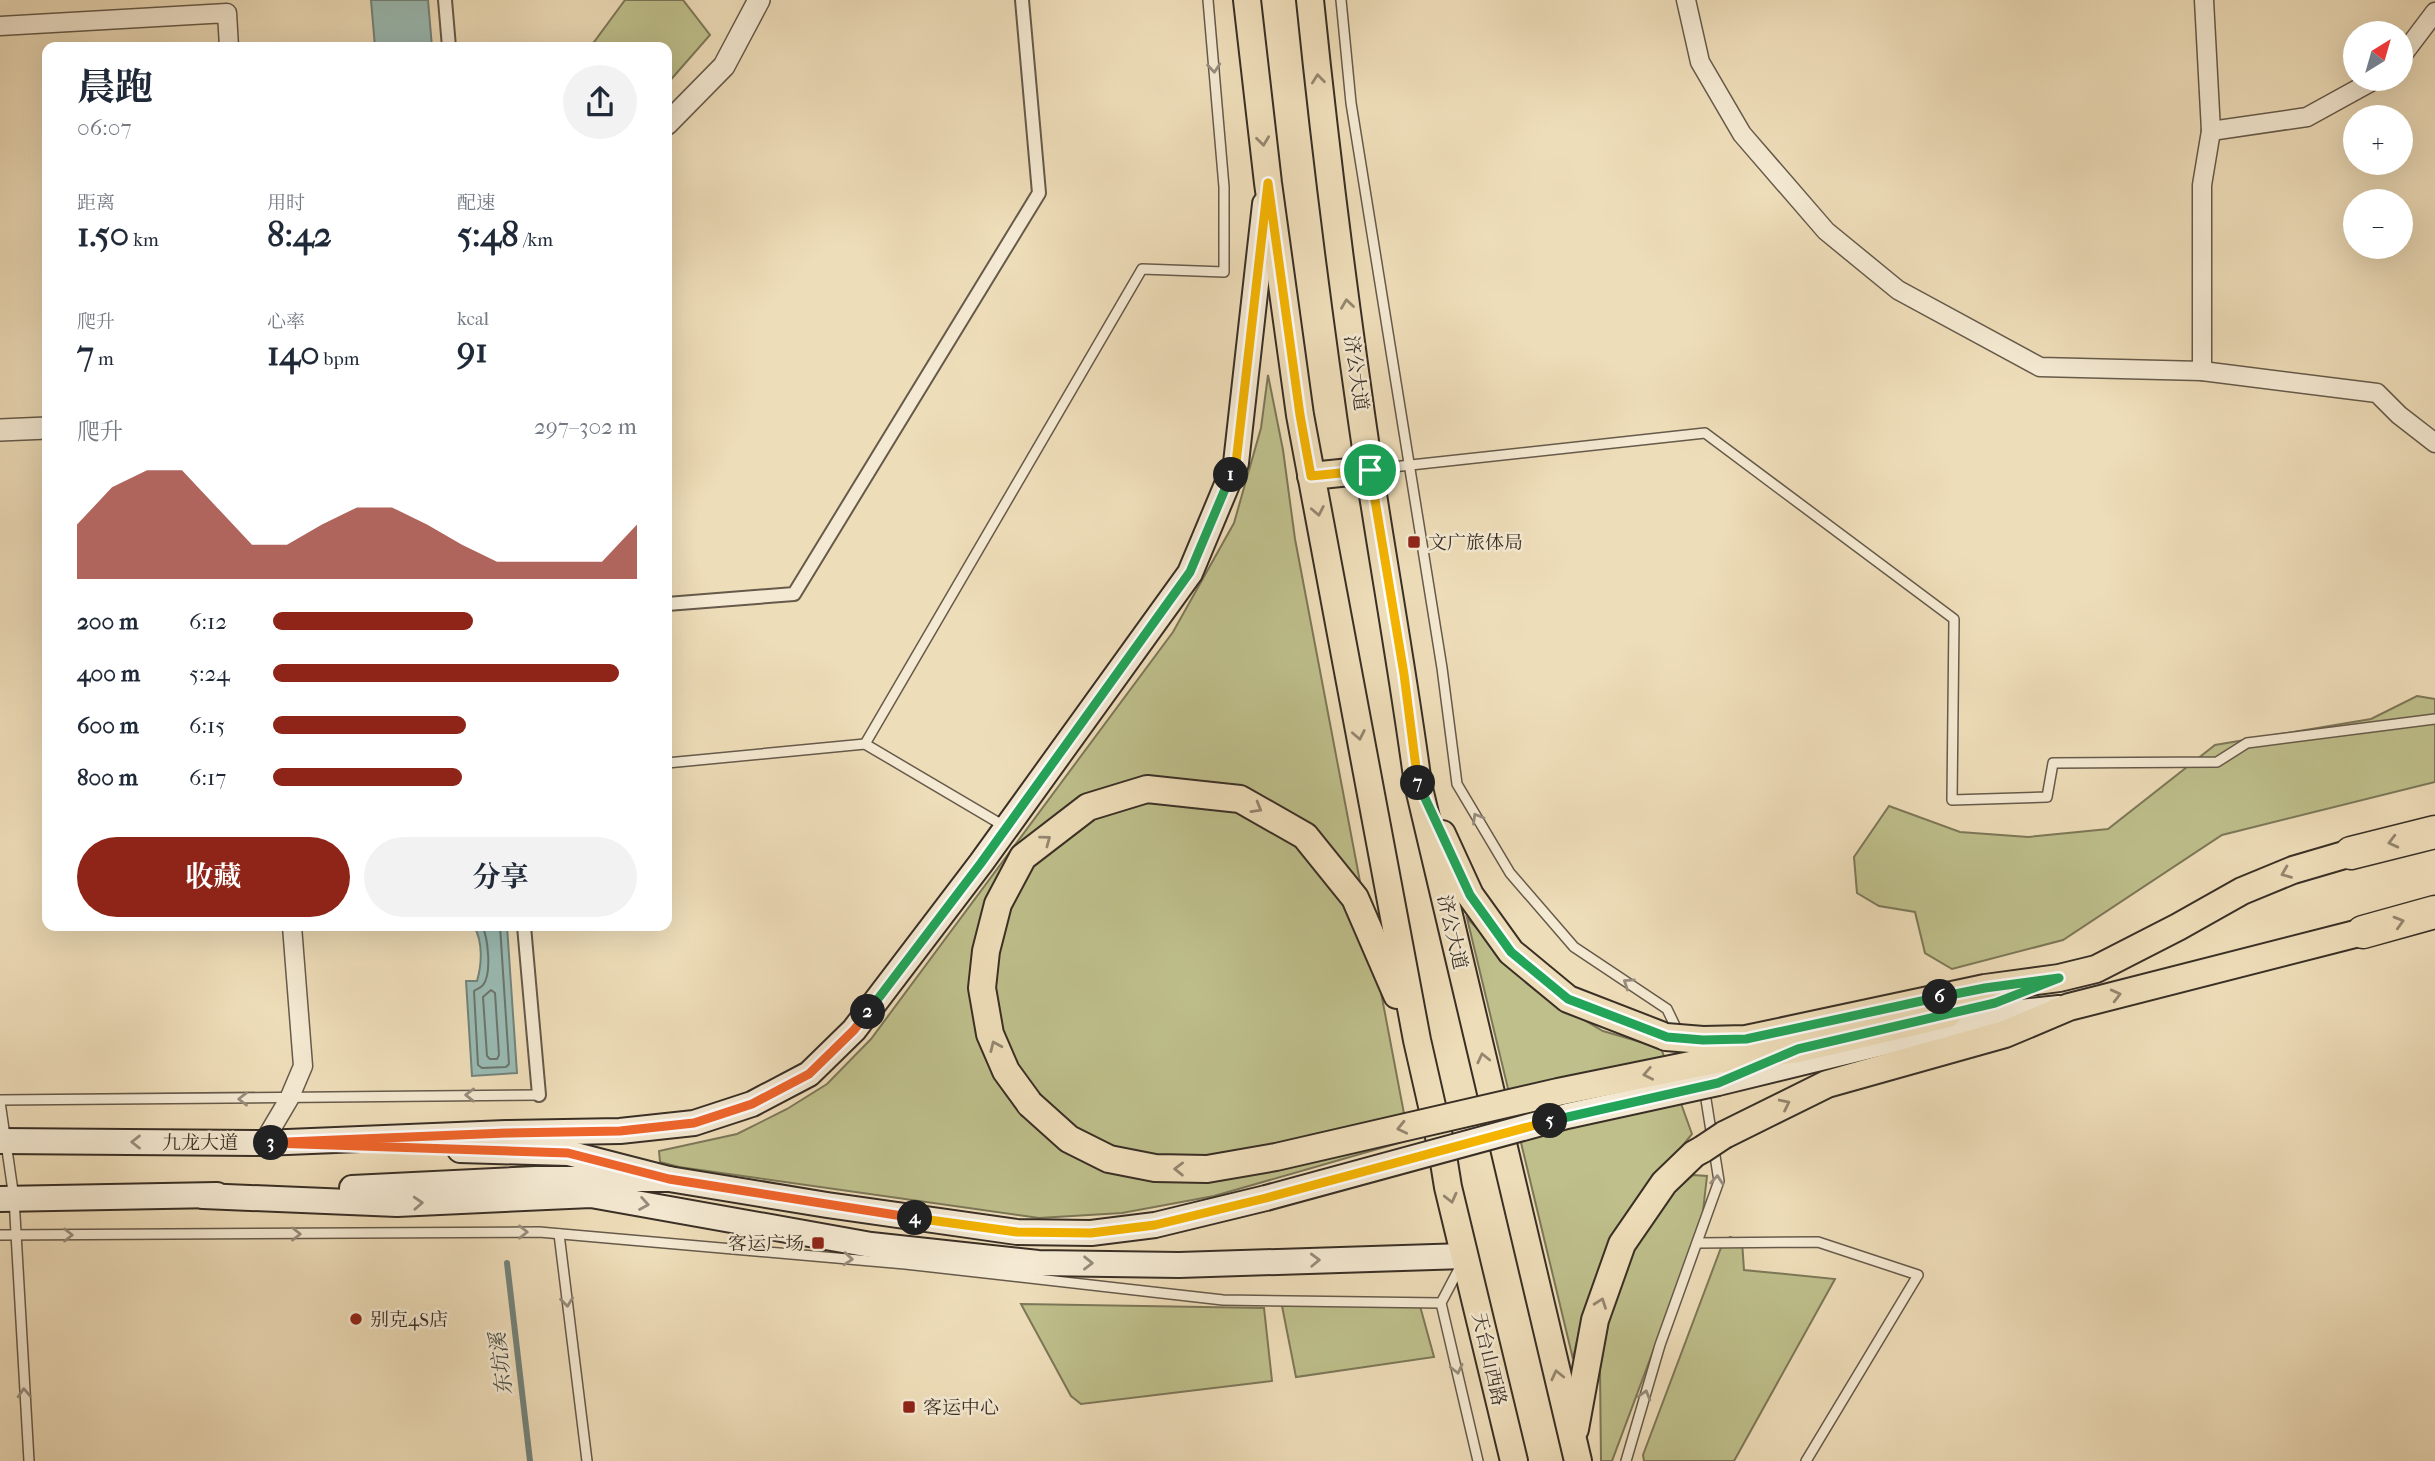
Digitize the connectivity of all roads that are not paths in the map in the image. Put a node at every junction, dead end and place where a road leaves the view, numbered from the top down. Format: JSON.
{"nodes":[{"id":1,"x":445,"y":0,"type":"edge"},
{"id":2,"x":759,"y":0,"type":"edge"},
{"id":3,"x":1022,"y":0,"type":"edge"},
{"id":4,"x":1208,"y":0,"type":"edge"},
{"id":5,"x":1247,"y":0,"type":"edge"},
{"id":6,"x":1310,"y":0,"type":"edge"},
{"id":7,"x":1341,"y":0,"type":"edge"},
{"id":8,"x":1686,"y":0,"type":"edge"},
{"id":9,"x":2204,"y":0,"type":"edge"},
{"id":10,"x":2435,"y":12,"type":"edge"},
{"id":11,"x":0,"y":26,"type":"edge"},
{"id":12,"x":2413,"y":41,"type":"edge"},
{"id":13,"x":229,"y":42,"type":"edge"},
{"id":14,"x":449,"y":42,"type":"edge"},
{"id":15,"x":2354,"y":91,"type":"edge"},
{"id":16,"x":672,"y":119,"type":"edge"},
{"id":17,"x":2211,"y":131,"type":"junction"},
{"id":18,"x":1268,"y":183,"type":"junction"},
{"id":19,"x":2202,"y":371,"type":"junction"},
{"id":20,"x":42,"y":428,"type":"edge"},
{"id":21,"x":0,"y":430,"type":"edge"},
{"id":22,"x":2435,"y":443,"type":"edge"},
{"id":23,"x":1408,"y":465,"type":"junction"},
{"id":24,"x":1370,"y":470,"type":"junction"},
{"id":25,"x":1311,"y":476,"type":"junction"},
{"id":26,"x":672,"y":604,"type":"edge"},
{"id":27,"x":2435,"y":719,"type":"edge"},
{"id":28,"x":865,"y":744,"type":"junction"},
{"id":29,"x":672,"y":763,"type":"edge"},
{"id":30,"x":1418,"y":784,"type":"junction"},
{"id":31,"x":1007,"y":828,"type":"junction"},
{"id":32,"x":2435,"y":832,"type":"edge"},
{"id":33,"x":2351,"y":853,"type":"joint"},
{"id":34,"x":2435,"y":912,"type":"edge"},
{"id":35,"x":292,"y":931,"type":"edge"},
{"id":36,"x":524,"y":931,"type":"edge"},
{"id":37,"x":2363,"y":932,"type":"joint"},
{"id":38,"x":2059,"y":978,"type":"junction"},
{"id":39,"x":2069,"y":1007,"type":"junction"},
{"id":40,"x":1417,"y":1040,"type":"junction"},
{"id":41,"x":1696,"y":1053,"type":"junction"},
{"id":42,"x":539,"y":1095,"type":"joint"},
{"id":43,"x":289,"y":1099,"type":"junction"},
{"id":44,"x":0,"y":1101,"type":"edge"},
{"id":45,"x":3,"y":1141,"type":"edge"},
{"id":46,"x":263,"y":1143,"type":"junction"},
{"id":47,"x":669,"y":1179,"type":"junction"},
{"id":48,"x":203,"y":1196,"type":"junction"},
{"id":49,"x":7,"y":1199,"type":"edge"},
{"id":50,"x":559,"y":1234,"type":"junction"},
{"id":51,"x":0,"y":1235,"type":"edge"},
{"id":52,"x":16,"y":1235,"type":"junction"},
{"id":53,"x":1697,"y":1243,"type":"junction"},
{"id":54,"x":1465,"y":1256,"type":"junction"},
{"id":55,"x":1441,"y":1303,"type":"junction"},
{"id":56,"x":1575,"y":1451,"type":"edge"},
{"id":57,"x":29,"y":1461,"type":"edge"},
{"id":58,"x":587,"y":1461,"type":"edge"},
{"id":59,"x":1478,"y":1461,"type":"edge"},
{"id":60,"x":1514,"y":1461,"type":"edge"},
{"id":61,"x":1626,"y":1461,"type":"edge"},
{"id":62,"x":1806,"y":1461,"type":"edge"}],
"edges":[{"from":1,"to":14,"type":"street"},
{"from":2,"to":16,"type":"street"},
{"from":3,"to":26,"type":"street"},
{"from":4,"to":28,"type":"lane","one_way":true},
{"from":5,"to":18,"type":"main road","one_way":true},
{"from":24,"to":6,"type":"main road","name":"济公大道","one_way":true},
{"from":7,"to":23,"type":"lane"},
{"from":8,"to":19,"type":"street"},
{"from":9,"to":17,"type":"street"},
{"from":10,"to":12,"type":"street"},
{"from":11,"to":13,"type":"street"},
{"from":15,"to":17,"type":"street"},
{"from":17,"to":19,"type":"street"},
{"from":18,"to":25,"type":"main road"},
{"from":18,"to":31,"type":"main road","name":"九龙大道"},
{"from":19,"to":22,"type":"street"},
{"from":20,"to":21,"type":"street"},
{"from":23,"to":24,"type":"lane"},
{"from":23,"to":27,"type":"lane"},
{"from":41,"to":23,"type":"lane","one_way":true},
{"from":24,"to":25,"type":"main road"},
{"from":24,"to":30,"type":"main road","name":"济公大道"},
{"from":25,"to":40,"type":"main road","one_way":true},
{"from":28,"to":29,"type":"lane"},
{"from":28,"to":31,"type":"lane"},
{"from":30,"to":41,"type":"main road"},
{"from":56,"to":30,"type":"main road","name":"济公大道","one_way":true},
{"from":31,"to":46,"type":"main road","name":"九龙大道"},
{"from":32,"to":33,"type":"highway","one_way":true},
{"from":33,"to":38,"type":"main road","one_way":true},
{"from":37,"to":34,"type":"highway","one_way":true},
{"from":35,"to":43,"type":"street"},
{"from":36,"to":42,"type":"street"},
{"from":39,"to":37,"type":"main road","one_way":true},
{"from":38,"to":41,"type":"main road"},
{"from":38,"to":41,"type":"main road"},
{"from":39,"to":41,"type":"main road"},
{"from":56,"to":39,"type":"main road","one_way":true},
{"from":41,"to":40,"type":"main road","one_way":true,"bridge":true},
{"from":40,"to":54,"type":"main road","one_way":true},
{"from":41,"to":47,"type":"main road","bridge":true},
{"from":53,"to":41,"type":"lane","one_way":true},
{"from":42,"to":43,"type":"lane","one_way":true},
{"from":43,"to":44,"type":"lane","one_way":true},
{"from":43,"to":46,"type":"street"},
{"from":44,"to":45,"type":"lane"},
{"from":46,"to":45,"type":"main road","name":"九龙大道","one_way":true},
{"from":45,"to":49,"type":"lane"},
{"from":46,"to":47,"type":"main road"},
{"from":47,"to":48,"type":"main road"},
{"from":48,"to":49,"type":"main road"},
{"from":48,"to":54,"type":"main road","one_way":true},
{"from":49,"to":52,"type":"lane"},
{"from":52,"to":50,"type":"lane","one_way":true},
{"from":50,"to":55,"type":"lane","one_way":true},
{"from":50,"to":58,"type":"lane","one_way":true},
{"from":51,"to":52,"type":"lane"},
{"from":57,"to":52,"type":"lane","one_way":true},
{"from":61,"to":53,"type":"lane","one_way":true},
{"from":53,"to":62,"type":"lane"},
{"from":54,"to":55,"type":"lane"},
{"from":54,"to":60,"type":"main road","name":"天台山西路"},
{"from":55,"to":59,"type":"lane","one_way":true}]}
